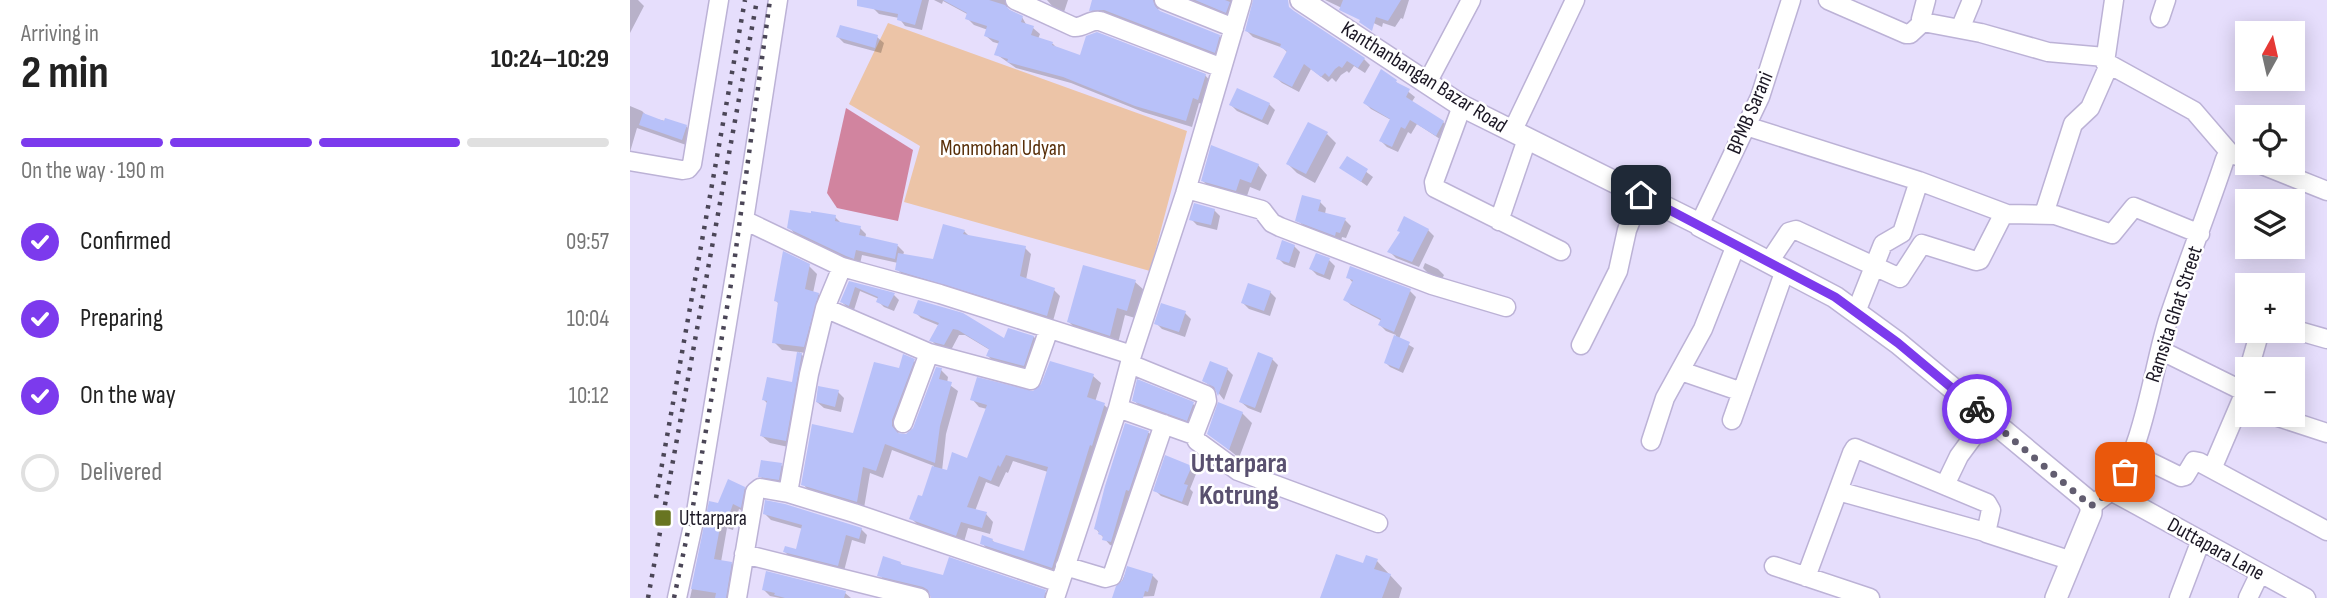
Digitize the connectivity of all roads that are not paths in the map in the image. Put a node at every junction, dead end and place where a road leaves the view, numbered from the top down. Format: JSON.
{"nodes":[{"id":1,"x":719,"y":0,"type":"edge"},
{"id":2,"x":778,"y":0,"type":"edge"},
{"id":3,"x":1015,"y":0,"type":"edge"},
{"id":4,"x":1164,"y":0,"type":"edge"},
{"id":5,"x":1242,"y":0,"type":"edge"},
{"id":6,"x":1301,"y":0,"type":"edge"},
{"id":7,"x":1471,"y":0,"type":"edge"},
{"id":8,"x":1575,"y":0,"type":"edge"},
{"id":9,"x":1791,"y":0,"type":"edge"},
{"id":10,"x":1828,"y":0,"type":"edge"},
{"id":11,"x":1926,"y":0,"type":"edge"},
{"id":12,"x":1972,"y":0,"type":"edge"},
{"id":13,"x":2114,"y":0,"type":"edge"},
{"id":14,"x":2166,"y":0,"type":"edge"},
{"id":15,"x":1850,"y":5,"type":"edge"},
{"id":16,"x":2160,"y":18,"type":"dead end"},
{"id":17,"x":1923,"y":22,"type":"junction"},
{"id":18,"x":1234,"y":28,"type":"junction"},
{"id":19,"x":1960,"y":29,"type":"junction"},
{"id":20,"x":2107,"y":61,"type":"junction"},
{"id":21,"x":1222,"y":68,"type":"junction"},
{"id":22,"x":1427,"y":83,"type":"junction"},
{"id":23,"x":1462,"y":106,"type":"junction"},
{"id":24,"x":1746,"y":126,"type":"junction"},
{"id":25,"x":1519,"y":136,"type":"junction"},
{"id":26,"x":2235,"y":152,"type":"edge"},
{"id":27,"x":2235,"y":157,"type":"edge"},
{"id":28,"x":630,"y":160,"type":"edge"},
{"id":29,"x":2288,"y":175,"type":"edge"},
{"id":30,"x":1919,"y":181,"type":"junction"},
{"id":31,"x":1186,"y":189,"type":"junction"},
{"id":32,"x":2327,"y":190,"type":"edge"},
{"id":33,"x":1641,"y":195,"type":"junction"},
{"id":34,"x":2004,"y":213,"type":"junction"},
{"id":35,"x":2044,"y":214,"type":"junction"},
{"id":36,"x":744,"y":220,"type":"junction"},
{"id":37,"x":1499,"y":221,"type":"junction"},
{"id":38,"x":1700,"y":224,"type":"junction"},
{"id":39,"x":2200,"y":234,"type":"junction"},
{"id":40,"x":1736,"y":245,"type":"junction"},
{"id":41,"x":1560,"y":251,"type":"dead end"},
{"id":42,"x":1777,"y":266,"type":"junction"},
{"id":43,"x":1874,"y":266,"type":"junction"},
{"id":44,"x":842,"y":267,"type":"junction"},
{"id":45,"x":1506,"y":307,"type":"dead end"},
{"id":46,"x":825,"y":309,"type":"junction"},
{"id":47,"x":1856,"y":312,"type":"junction"},
{"id":48,"x":1049,"y":329,"type":"junction"},
{"id":49,"x":2305,"y":333,"type":"edge"},
{"id":50,"x":2327,"y":339,"type":"edge"},
{"id":51,"x":1581,"y":345,"type":"dead end"},
{"id":52,"x":2160,"y":350,"type":"junction"},
{"id":53,"x":929,"y":353,"type":"junction"},
{"id":54,"x":1131,"y":360,"type":"junction"},
{"id":55,"x":1681,"y":371,"type":"junction"},
{"id":56,"x":2235,"y":378,"type":"edge"},
{"id":57,"x":1742,"y":392,"type":"junction"},
{"id":58,"x":1118,"y":408,"type":"junction"},
{"id":59,"x":2235,"y":412,"type":"edge"},
{"id":60,"x":1987,"y":418,"type":"junction"},
{"id":61,"x":1732,"y":420,"type":"dead end"},
{"id":62,"x":904,"y":423,"type":"dead end"},
{"id":63,"x":1164,"y":425,"type":"junction"},
{"id":64,"x":2305,"y":426,"type":"edge"},
{"id":65,"x":2327,"y":433,"type":"edge"},
{"id":66,"x":1194,"y":435,"type":"junction"},
{"id":67,"x":1651,"y":441,"type":"dead end"},
{"id":68,"x":2132,"y":453,"type":"junction"},
{"id":69,"x":2212,"y":469,"type":"junction"},
{"id":70,"x":1945,"y":485,"type":"junction"},
{"id":71,"x":1838,"y":491,"type":"junction"},
{"id":72,"x":2111,"y":491,"type":"junction"},
{"id":73,"x":788,"y":493,"type":"junction"},
{"id":74,"x":2091,"y":506,"type":"junction"},
{"id":75,"x":1378,"y":523,"type":"dead end"},
{"id":76,"x":1985,"y":531,"type":"junction"},
{"id":77,"x":2327,"y":531,"type":"edge"},
{"id":78,"x":2201,"y":540,"type":"junction"},
{"id":79,"x":744,"y":554,"type":"junction"},
{"id":80,"x":2072,"y":561,"type":"junction"},
{"id":81,"x":1774,"y":566,"type":"dead end"},
{"id":82,"x":2260,"y":573,"type":"junction"},
{"id":83,"x":1806,"y":577,"type":"junction"},
{"id":84,"x":1060,"y":582,"type":"edge"},
{"id":85,"x":677,"y":598,"type":"edge"},
{"id":86,"x":737,"y":598,"type":"edge"},
{"id":87,"x":920,"y":598,"type":"edge"},
{"id":88,"x":1870,"y":598,"type":"edge"},
{"id":89,"x":2056,"y":598,"type":"edge"},
{"id":90,"x":2179,"y":598,"type":"edge"},
{"id":91,"x":2248,"y":598,"type":"edge"},
{"id":92,"x":2306,"y":598,"type":"edge"}],
"edges":[{"from":1,"to":28,"type":"street"},
{"from":2,"to":36,"type":"street"},
{"from":3,"to":21,"type":"street"},
{"from":4,"to":18,"type":"street"},
{"from":5,"to":18,"type":"street"},
{"from":6,"to":22,"type":"street","name":"Kanthanbangan Bazar Road"},
{"from":7,"to":22,"type":"street"},
{"from":8,"to":25,"type":"street"},
{"from":9,"to":24,"type":"street","name":"BPMB Sarani"},
{"from":10,"to":15,"type":"street"},
{"from":11,"to":17,"type":"street"},
{"from":12,"to":19,"type":"street"},
{"from":13,"to":20,"type":"street"},
{"from":14,"to":16,"type":"street"},
{"from":15,"to":17,"type":"street"},
{"from":17,"to":19,"type":"street"},
{"from":18,"to":21,"type":"street"},
{"from":19,"to":20,"type":"street"},
{"from":20,"to":26,"type":"street"},
{"from":20,"to":35,"type":"street"},
{"from":21,"to":31,"type":"street"},
{"from":22,"to":23,"type":"street","name":"Kanthanbangan Bazar Road"},
{"from":23,"to":25,"type":"street","name":"Kanthanbangan Bazar Road"},
{"from":23,"to":37,"type":"street"},
{"from":24,"to":30,"type":"street"},
{"from":24,"to":38,"type":"street","name":"BPMB Sarani"},
{"from":25,"to":33,"type":"street","name":"Kanthanbangan Bazar Road"},
{"from":25,"to":37,"type":"street"},
{"from":27,"to":39,"type":"street","name":"Ramsita Ghat Street"},
{"from":29,"to":32,"type":"street"},
{"from":30,"to":34,"type":"street"},
{"from":30,"to":43,"type":"street"},
{"from":31,"to":45,"type":"street"},
{"from":31,"to":54,"type":"street"},
{"from":33,"to":38,"type":"street","name":"Kanthanbangan Bazar Road"},
{"from":33,"to":51,"type":"street"},
{"from":34,"to":35,"type":"street"},
{"from":34,"to":43,"type":"street"},
{"from":35,"to":39,"type":"street"},
{"from":36,"to":44,"type":"street"},
{"from":36,"to":85,"type":"street"},
{"from":37,"to":41,"type":"street"},
{"from":38,"to":40,"type":"street","name":"Kanthanbangan Bazar Road"},
{"from":39,"to":52,"type":"street","name":"Ramsita Ghat Street"},
{"from":40,"to":42,"type":"street","name":"Kanthanbangan Bazar Road"},
{"from":40,"to":55,"type":"street"},
{"from":42,"to":43,"type":"street"},
{"from":42,"to":47,"type":"street","name":"Kanthanbangan Bazar Road"},
{"from":42,"to":57,"type":"street"},
{"from":43,"to":47,"type":"street"},
{"from":44,"to":46,"type":"street"},
{"from":44,"to":48,"type":"street"},
{"from":46,"to":53,"type":"street"},
{"from":46,"to":73,"type":"street"},
{"from":47,"to":60,"type":"street","name":"Kanthanbangan Bazar Road"},
{"from":48,"to":53,"type":"street"},
{"from":48,"to":54,"type":"street"},
{"from":49,"to":50,"type":"street"},
{"from":52,"to":56,"type":"street"},
{"from":52,"to":68,"type":"street","name":"Ramsita Ghat Street"},
{"from":53,"to":62,"type":"street"},
{"from":54,"to":58,"type":"street"},
{"from":54,"to":66,"type":"street"},
{"from":55,"to":57,"type":"street"},
{"from":55,"to":67,"type":"street"},
{"from":57,"to":61,"type":"street"},
{"from":58,"to":63,"type":"street"},
{"from":58,"to":84,"type":"street"},
{"from":59,"to":69,"type":"street"},
{"from":60,"to":70,"type":"street"},
{"from":60,"to":74,"type":"street","name":"Kanthanbangan Bazar Road"},
{"from":63,"to":66,"type":"street"},
{"from":63,"to":84,"type":"street"},
{"from":64,"to":65,"type":"street"},
{"from":66,"to":75,"type":"street"},
{"from":68,"to":69,"type":"street"},
{"from":68,"to":72,"type":"street","name":"Ramsita Ghat Street"},
{"from":69,"to":77,"type":"street"},
{"from":70,"to":71,"type":"street"},
{"from":70,"to":76,"type":"street"},
{"from":71,"to":76,"type":"street"},
{"from":71,"to":83,"type":"street"},
{"from":72,"to":74,"type":"street"},
{"from":72,"to":78,"type":"street","name":"Duttapara Lane"},
{"from":73,"to":79,"type":"street"},
{"from":73,"to":84,"type":"street"},
{"from":74,"to":80,"type":"street"},
{"from":76,"to":80,"type":"street"},
{"from":78,"to":82,"type":"street","name":"Duttapara Lane"},
{"from":78,"to":90,"type":"street"},
{"from":79,"to":86,"type":"street"},
{"from":79,"to":87,"type":"street"},
{"from":80,"to":89,"type":"street"},
{"from":81,"to":83,"type":"street"},
{"from":82,"to":91,"type":"street"},
{"from":82,"to":92,"type":"street","name":"Duttapara Lane"},
{"from":83,"to":88,"type":"street"}]}
